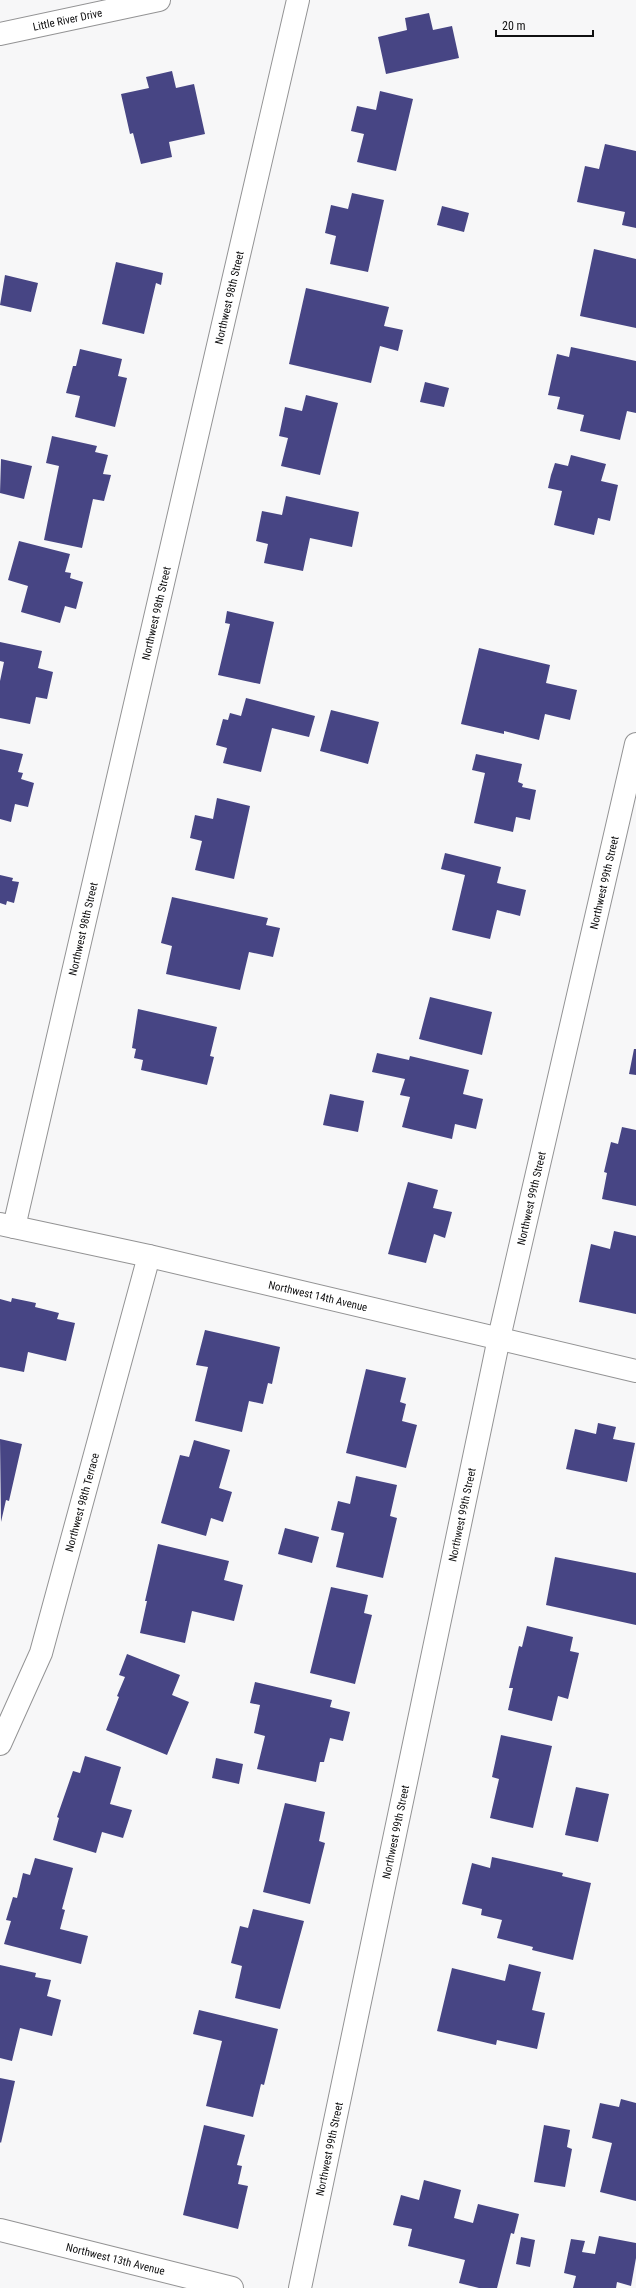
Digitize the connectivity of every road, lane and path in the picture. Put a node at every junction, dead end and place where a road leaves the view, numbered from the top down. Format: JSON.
{"nodes":[{"id":1,"x":159,"y":0,"type":"edge"},
{"id":2,"x":298,"y":0,"type":"edge"},
{"id":3,"x":0,"y":34,"type":"edge"},
{"id":4,"x":636,"y":744,"type":"edge"},
{"id":5,"x":7,"y":1226,"type":"edge"},
{"id":6,"x":149,"y":1256,"type":"junction"},
{"id":7,"x":498,"y":1338,"type":"junction"},
{"id":8,"x":636,"y":1371,"type":"edge"},
{"id":9,"x":0,"y":1744,"type":"edge"},
{"id":10,"x":0,"y":2230,"type":"edge"},
{"id":11,"x":232,"y":2288,"type":"edge"},
{"id":12,"x":300,"y":2288,"type":"edge"}],
"edges":[{"from":1,"to":3,"type":"street","name":"Little River Drive"},
{"from":2,"to":5,"type":"street","name":"Northwest 98th Street"},
{"from":4,"to":7,"type":"street","name":"Northwest 99th Street"},
{"from":5,"to":6,"type":"street","name":"Northwest 14th Avenue"},
{"from":6,"to":7,"type":"street","name":"Northwest 14th Avenue"},
{"from":6,"to":9,"type":"street","name":"Northwest 98th Terrace"},
{"from":7,"to":8,"type":"street","name":"Northwest 14th Avenue"},
{"from":7,"to":12,"type":"street","name":"Northwest 99th Street"},
{"from":10,"to":11,"type":"street","name":"Northwest 13th Avenue"}]}
